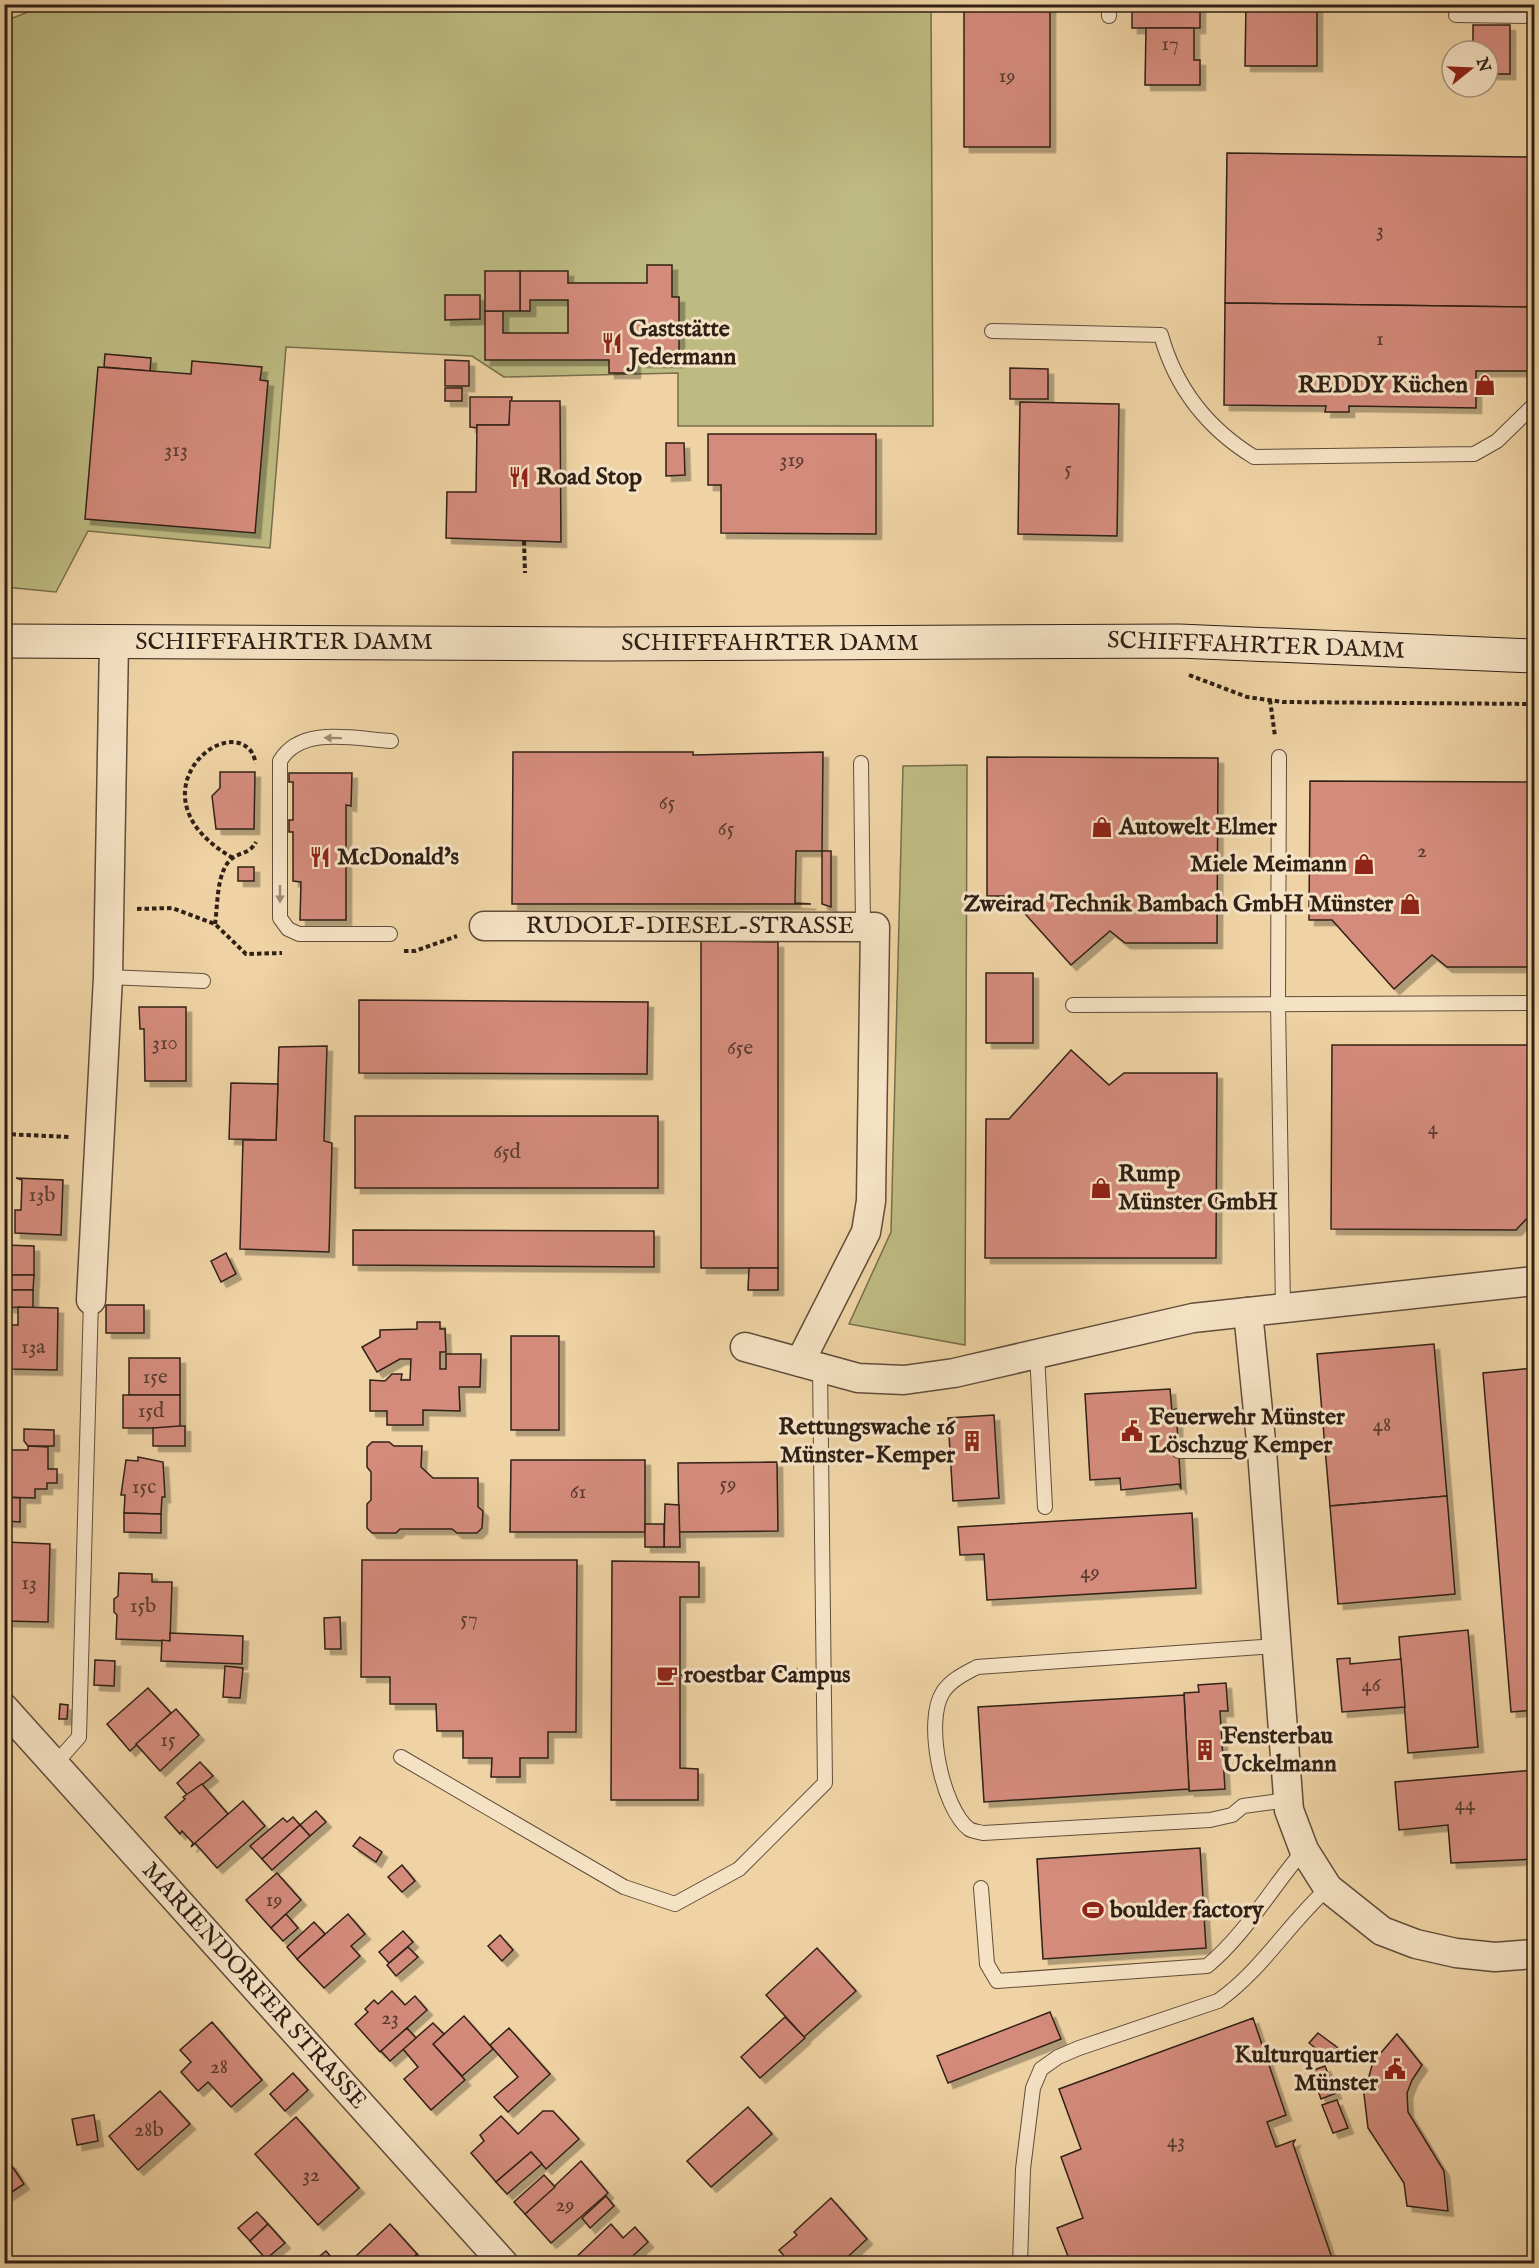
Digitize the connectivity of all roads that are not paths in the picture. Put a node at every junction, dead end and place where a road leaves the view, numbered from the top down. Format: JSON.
{"nodes":[{"id":1,"x":1456,"y":15,"type":"dead end"},
{"id":2,"x":1534,"y":16,"type":"edge"},
{"id":3,"x":992,"y":331,"type":"dead end"},
{"id":4,"x":1534,"y":405,"type":"edge"},
{"id":5,"x":4,"y":640,"type":"edge"},
{"id":6,"x":114,"y":642,"type":"junction"},
{"id":7,"x":1534,"y":656,"type":"edge"},
{"id":8,"x":391,"y":741,"type":"dead end"},
{"id":9,"x":1279,"y":757,"type":"road end"},
{"id":10,"x":861,"y":763,"type":"dead end"},
{"id":11,"x":484,"y":926,"type":"road end"},
{"id":12,"x":863,"y":926,"type":"junction"},
{"id":13,"x":390,"y":933,"type":"dead end"},
{"id":14,"x":108,"y":977,"type":"junction"},
{"id":15,"x":203,"y":981,"type":"dead end"},
{"id":16,"x":1534,"y":1003,"type":"edge"},
{"id":17,"x":1278,"y":1004,"type":"junction"},
{"id":18,"x":1073,"y":1005,"type":"dead end"},
{"id":19,"x":1534,"y":1281,"type":"edge"},
{"id":20,"x":91,"y":1300,"type":"joint"},
{"id":21,"x":1283,"y":1308,"type":"junction"},
{"id":22,"x":1248,"y":1312,"type":"junction"},
{"id":23,"x":745,"y":1347,"type":"dead end"},
{"id":24,"x":1037,"y":1353,"type":"junction"},
{"id":25,"x":810,"y":1365,"type":"junction"},
{"id":26,"x":1179,"y":1451,"type":"dead end"},
{"id":27,"x":1262,"y":1452,"type":"junction"},
{"id":28,"x":1045,"y":1507,"type":"dead end"},
{"id":29,"x":1277,"y":1646,"type":"junction"},
{"id":30,"x":4,"y":1708,"type":"edge"},
{"id":31,"x":401,"y":1757,"type":"dead end"},
{"id":32,"x":56,"y":1763,"type":"junction"},
{"id":33,"x":1288,"y":1800,"type":"junction"},
{"id":34,"x":1304,"y":1850,"type":"junction"},
{"id":35,"x":981,"y":1888,"type":"dead end"},
{"id":36,"x":1328,"y":1888,"type":"junction"},
{"id":37,"x":1534,"y":1954,"type":"edge"},
{"id":38,"x":504,"y":2264,"type":"edge"},
{"id":39,"x":1020,"y":2264,"type":"edge"}],
"edges":[{"from":1,"to":2,"type":"lane"},
{"from":3,"to":4,"type":"lane"},
{"from":5,"to":6,"type":"main road","name":"SCHIFFFAHRTER DAMM"},
{"from":6,"to":7,"type":"main road","name":"SCHIFFFAHRTER DAMM"},
{"from":6,"to":14,"type":"street"},
{"from":8,"to":13,"type":"lane","one_way":true},
{"from":9,"to":17,"type":"lane"},
{"from":10,"to":12,"type":"lane"},
{"from":11,"to":12,"type":"street","name":"RUDOLF-DIESEL-STRASSE"},
{"from":12,"to":25,"type":"street","name":"RUDOLF-DIESEL-STRASSE"},
{"from":14,"to":15,"type":"lane"},
{"from":14,"to":20,"type":"street"},
{"from":16,"to":17,"type":"lane"},
{"from":17,"to":18,"type":"lane"},
{"from":17,"to":21,"type":"lane"},
{"from":19,"to":21,"type":"street"},
{"from":20,"to":32,"type":"lane"},
{"from":21,"to":22,"type":"street"},
{"from":22,"to":24,"type":"street"},
{"from":22,"to":27,"type":"street"},
{"from":23,"to":25,"type":"street"},
{"from":24,"to":25,"type":"street"},
{"from":24,"to":28,"type":"lane"},
{"from":25,"to":31,"type":"lane"},
{"from":26,"to":27,"type":"lane"},
{"from":27,"to":29,"type":"street"},
{"from":29,"to":33,"type":"street"},
{"from":29,"to":33,"type":"lane"},
{"from":30,"to":32,"type":"street","name":"MARIENDORFER STRASSE"},
{"from":32,"to":38,"type":"street","name":"MARIENDORFER STRASSE"},
{"from":33,"to":34,"type":"street"},
{"from":34,"to":35,"type":"lane"},
{"from":34,"to":36,"type":"street"},
{"from":36,"to":37,"type":"street"},
{"from":36,"to":39,"type":"lane"}]}
